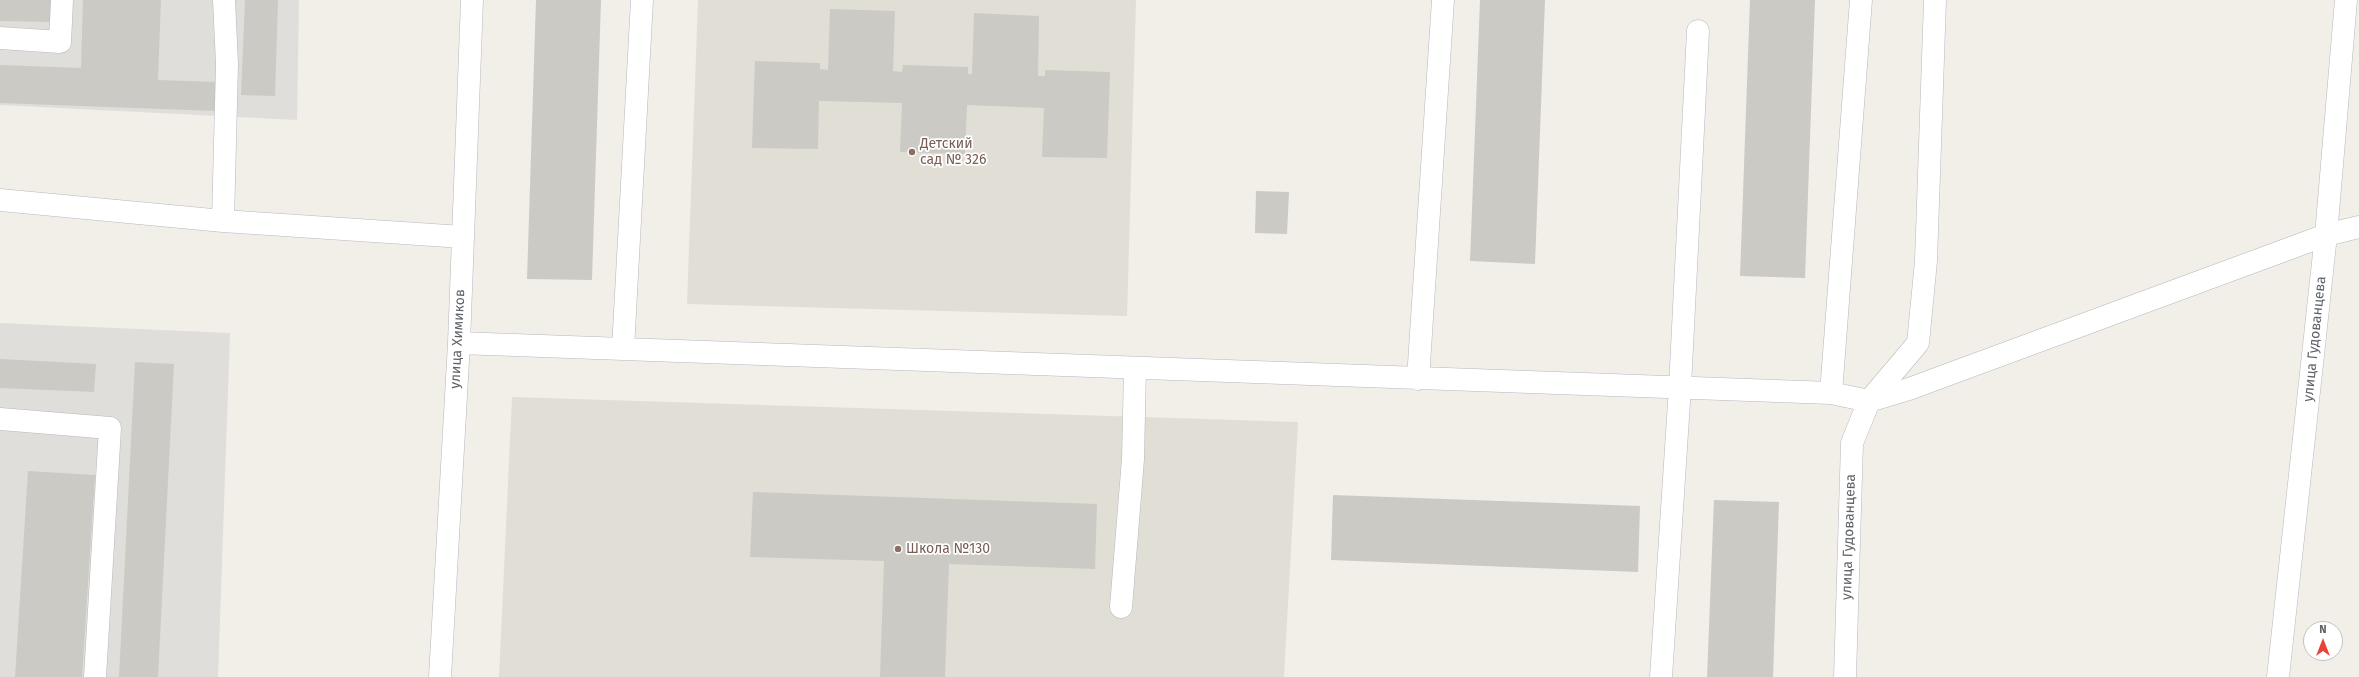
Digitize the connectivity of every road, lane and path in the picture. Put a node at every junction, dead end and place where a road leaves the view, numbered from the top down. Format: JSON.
{"nodes":[{"id":1,"x":62,"y":0,"type":"edge"},
{"id":2,"x":224,"y":0,"type":"edge"},
{"id":3,"x":472,"y":0,"type":"edge"},
{"id":4,"x":642,"y":0,"type":"edge"},
{"id":5,"x":1443,"y":0,"type":"edge"},
{"id":6,"x":1861,"y":0,"type":"edge"},
{"id":7,"x":1935,"y":0,"type":"edge"},
{"id":8,"x":2346,"y":0,"type":"edge"},
{"id":9,"x":1698,"y":31,"type":"dead end"},
{"id":10,"x":0,"y":38,"type":"edge"},
{"id":11,"x":0,"y":200,"type":"edge"},
{"id":12,"x":223,"y":221,"type":"junction"},
{"id":13,"x":2359,"y":227,"type":"edge"},
{"id":14,"x":2326,"y":235,"type":"junction"},
{"id":15,"x":463,"y":237,"type":"junction"},
{"id":16,"x":459,"y":343,"type":"junction"},
{"id":17,"x":624,"y":349,"type":"junction"},
{"id":18,"x":1135,"y":368,"type":"junction"},
{"id":19,"x":1418,"y":379,"type":"junction"},
{"id":20,"x":1680,"y":388,"type":"junction"},
{"id":21,"x":1831,"y":392,"type":"junction"},
{"id":22,"x":1869,"y":401,"type":"junction"},
{"id":23,"x":0,"y":419,"type":"edge"},
{"id":24,"x":1121,"y":607,"type":"dead end"},
{"id":25,"x":95,"y":677,"type":"edge"},
{"id":26,"x":440,"y":677,"type":"edge"},
{"id":27,"x":1662,"y":677,"type":"edge"},
{"id":28,"x":1845,"y":677,"type":"edge"},
{"id":29,"x":2278,"y":677,"type":"edge"}],
"edges":[{"from":1,"to":10,"type":"street"},
{"from":2,"to":12,"type":"street"},
{"from":3,"to":15,"type":"street","name":"улица Химиков"},
{"from":4,"to":17,"type":"street"},
{"from":5,"to":19,"type":"street"},
{"from":6,"to":21,"type":"street"},
{"from":7,"to":22,"type":"street","name":"улица Гудованцева"},
{"from":8,"to":14,"type":"street","name":"улица Гудованцева"},
{"from":9,"to":20,"type":"street"},
{"from":11,"to":12,"type":"street"},
{"from":12,"to":15,"type":"street"},
{"from":13,"to":14,"type":"street"},
{"from":14,"to":22,"type":"street"},
{"from":14,"to":29,"type":"street","name":"улица Гудованцева"},
{"from":15,"to":16,"type":"street","name":"улица Химиков"},
{"from":16,"to":17,"type":"street"},
{"from":16,"to":26,"type":"street","name":"улица Химиков"},
{"from":17,"to":18,"type":"street"},
{"from":18,"to":19,"type":"street"},
{"from":18,"to":24,"type":"street"},
{"from":19,"to":20,"type":"street"},
{"from":20,"to":21,"type":"street"},
{"from":20,"to":27,"type":"street"},
{"from":21,"to":22,"type":"street"},
{"from":22,"to":28,"type":"street","name":"улица Гудованцева"},
{"from":23,"to":25,"type":"street"}]}
